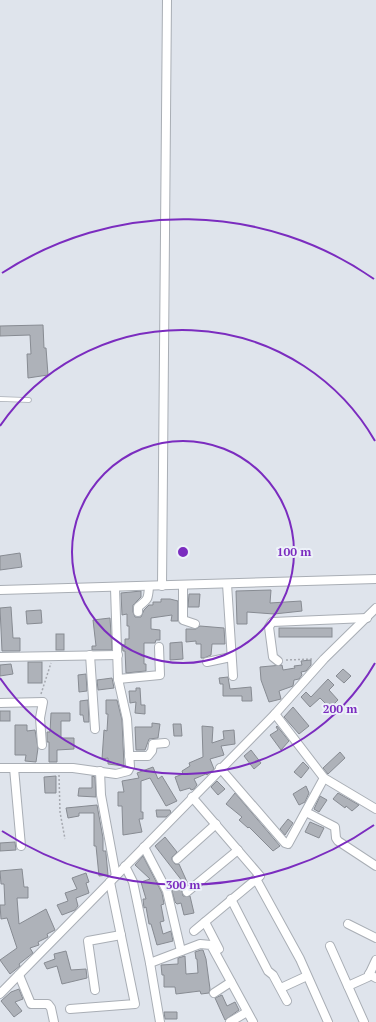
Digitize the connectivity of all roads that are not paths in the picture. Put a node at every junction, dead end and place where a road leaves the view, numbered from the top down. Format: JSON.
{"nodes":[{"id":1,"x":167,"y":0,"type":"edge"},
{"id":2,"x":0,"y":399,"type":"edge"},
{"id":3,"x":28,"y":400,"type":"dead end"},
{"id":4,"x":376,"y":579,"type":"edge"},
{"id":5,"x":227,"y":584,"type":"junction"},
{"id":6,"x":162,"y":586,"type":"junction"},
{"id":7,"x":183,"y":586,"type":"junction"},
{"id":8,"x":149,"y":587,"type":"junction"},
{"id":9,"x":115,"y":588,"type":"junction"},
{"id":10,"x":0,"y":590,"type":"edge"},
{"id":11,"x":376,"y":608,"type":"edge"},
{"id":12,"x":138,"y":612,"type":"dead end"},
{"id":13,"x":367,"y":618,"type":"junction"},
{"id":14,"x":195,"y":624,"type":"dead end"},
{"id":15,"x":159,"y":647,"type":"dead end"},
{"id":16,"x":90,"y":655,"type":"junction"},
{"id":17,"x":118,"y":655,"type":"junction"},
{"id":18,"x":0,"y":657,"type":"edge"},
{"id":19,"x":232,"y":657,"type":"junction"},
{"id":20,"x":278,"y":661,"type":"road end"},
{"id":21,"x":207,"y":662,"type":"dead end"},
{"id":22,"x":233,"y":676,"type":"dead end"},
{"id":23,"x":118,"y":679,"type":"junction"},
{"id":24,"x":0,"y":703,"type":"edge"},
{"id":25,"x":275,"y":714,"type":"junction"},
{"id":26,"x":95,"y":729,"type":"dead end"},
{"id":27,"x":165,"y":743,"type":"dead end"},
{"id":28,"x":42,"y":745,"type":"dead end"},
{"id":29,"x":129,"y":756,"type":"junction"},
{"id":30,"x":0,"y":768,"type":"edge"},
{"id":31,"x":14,"y":768,"type":"junction"},
{"id":32,"x":220,"y":768,"type":"junction"},
{"id":33,"x":100,"y":771,"type":"junction"},
{"id":34,"x":324,"y":778,"type":"junction"},
{"id":35,"x":192,"y":797,"type":"junction"},
{"id":36,"x":376,"y":809,"type":"edge"},
{"id":37,"x":306,"y":812,"type":"junction"},
{"id":38,"x":216,"y":824,"type":"junction"},
{"id":39,"x":21,"y":846,"type":"dead end"},
{"id":40,"x":144,"y":846,"type":"junction"},
{"id":41,"x":238,"y":850,"type":"junction"},
{"id":42,"x":177,"y":859,"type":"dead end"},
{"id":43,"x":125,"y":866,"type":"junction"},
{"id":44,"x":376,"y":866,"type":"edge"},
{"id":45,"x":113,"y":879,"type":"junction"},
{"id":46,"x":256,"y":879,"type":"junction"},
{"id":47,"x":186,"y":892,"type":"dead end"},
{"id":48,"x":232,"y":900,"type":"junction"},
{"id":49,"x":205,"y":922,"type":"junction"},
{"id":50,"x":348,"y":924,"type":"dead end"},
{"id":51,"x":194,"y":931,"type":"dead end"},
{"id":52,"x":121,"y":935,"type":"junction"},
{"id":53,"x":376,"y":938,"type":"edge"},
{"id":54,"x":330,"y":946,"type":"dead end"},
{"id":55,"x":181,"y":951,"type":"junction"},
{"id":56,"x":376,"y":960,"type":"edge"},
{"id":57,"x":150,"y":962,"type":"junction"},
{"id":58,"x":18,"y":975,"type":"junction"},
{"id":59,"x":307,"y":976,"type":"junction"},
{"id":60,"x":372,"y":976,"type":"edge"},
{"id":61,"x":231,"y":982,"type":"junction"},
{"id":62,"x":348,"y":986,"type":"junction"},
{"id":63,"x":281,"y":988,"type":"junction"},
{"id":64,"x":95,"y":990,"type":"dead end"},
{"id":65,"x":241,"y":990,"type":"dead end"},
{"id":66,"x":214,"y":993,"type":"dead end"},
{"id":67,"x":0,"y":994,"type":"edge"},
{"id":68,"x":287,"y":1001,"type":"dead end"},
{"id":69,"x":70,"y":1009,"type":"dead end"},
{"id":70,"x":247,"y":1012,"type":"junction"},
{"id":71,"x":54,"y":1022,"type":"edge"},
{"id":72,"x":160,"y":1022,"type":"edge"},
{"id":73,"x":230,"y":1022,"type":"edge"},
{"id":74,"x":253,"y":1022,"type":"edge"},
{"id":75,"x":328,"y":1022,"type":"edge"},
{"id":76,"x":364,"y":1022,"type":"edge"}],
"edges":[{"from":1,"to":6,"type":"street"},
{"from":2,"to":3,"type":"lane"},
{"from":4,"to":5,"type":"street"},
{"from":5,"to":7,"type":"street"},
{"from":5,"to":19,"type":"street"},
{"from":6,"to":7,"type":"street"},
{"from":6,"to":8,"type":"street"},
{"from":7,"to":14,"type":"street"},
{"from":8,"to":9,"type":"street"},
{"from":8,"to":12,"type":"street"},
{"from":9,"to":10,"type":"street"},
{"from":9,"to":17,"type":"street"},
{"from":11,"to":13,"type":"street"},
{"from":13,"to":20,"type":"street"},
{"from":13,"to":25,"type":"street"},
{"from":15,"to":23,"type":"street"},
{"from":16,"to":17,"type":"street"},
{"from":16,"to":18,"type":"street"},
{"from":16,"to":26,"type":"street"},
{"from":17,"to":23,"type":"street"},
{"from":19,"to":21,"type":"street"},
{"from":19,"to":22,"type":"street"},
{"from":23,"to":29,"type":"street"},
{"from":24,"to":28,"type":"street"},
{"from":25,"to":32,"type":"street"},
{"from":25,"to":34,"type":"street"},
{"from":27,"to":29,"type":"street"},
{"from":29,"to":33,"type":"street"},
{"from":30,"to":31,"type":"street"},
{"from":31,"to":33,"type":"street"},
{"from":31,"to":39,"type":"street"},
{"from":32,"to":35,"type":"street"},
{"from":32,"to":37,"type":"street"},
{"from":33,"to":45,"type":"street"},
{"from":34,"to":36,"type":"street"},
{"from":34,"to":37,"type":"street"},
{"from":35,"to":38,"type":"street"},
{"from":35,"to":40,"type":"street"},
{"from":37,"to":44,"type":"street"},
{"from":38,"to":41,"type":"street"},
{"from":38,"to":42,"type":"street"},
{"from":40,"to":43,"type":"street"},
{"from":40,"to":55,"type":"street"},
{"from":41,"to":46,"type":"street"},
{"from":41,"to":47,"type":"street"},
{"from":43,"to":45,"type":"street"},
{"from":43,"to":57,"type":"street"},
{"from":45,"to":52,"type":"street"},
{"from":45,"to":58,"type":"street"},
{"from":46,"to":48,"type":"street"},
{"from":46,"to":59,"type":"street"},
{"from":48,"to":49,"type":"street"},
{"from":48,"to":63,"type":"street"},
{"from":49,"to":51,"type":"street"},
{"from":49,"to":65,"type":"street"},
{"from":50,"to":53,"type":"street"},
{"from":52,"to":64,"type":"street"},
{"from":52,"to":69,"type":"street"},
{"from":54,"to":62,"type":"street"},
{"from":55,"to":57,"type":"street"},
{"from":55,"to":61,"type":"street"},
{"from":56,"to":60,"type":"street"},
{"from":57,"to":72,"type":"street"},
{"from":58,"to":67,"type":"street"},
{"from":58,"to":71,"type":"street"},
{"from":59,"to":63,"type":"street"},
{"from":59,"to":75,"type":"street"},
{"from":60,"to":62,"type":"street"},
{"from":61,"to":66,"type":"street"},
{"from":61,"to":70,"type":"street"},
{"from":62,"to":76,"type":"street"},
{"from":63,"to":68,"type":"street"},
{"from":70,"to":73,"type":"street"},
{"from":70,"to":74,"type":"street"}]}
